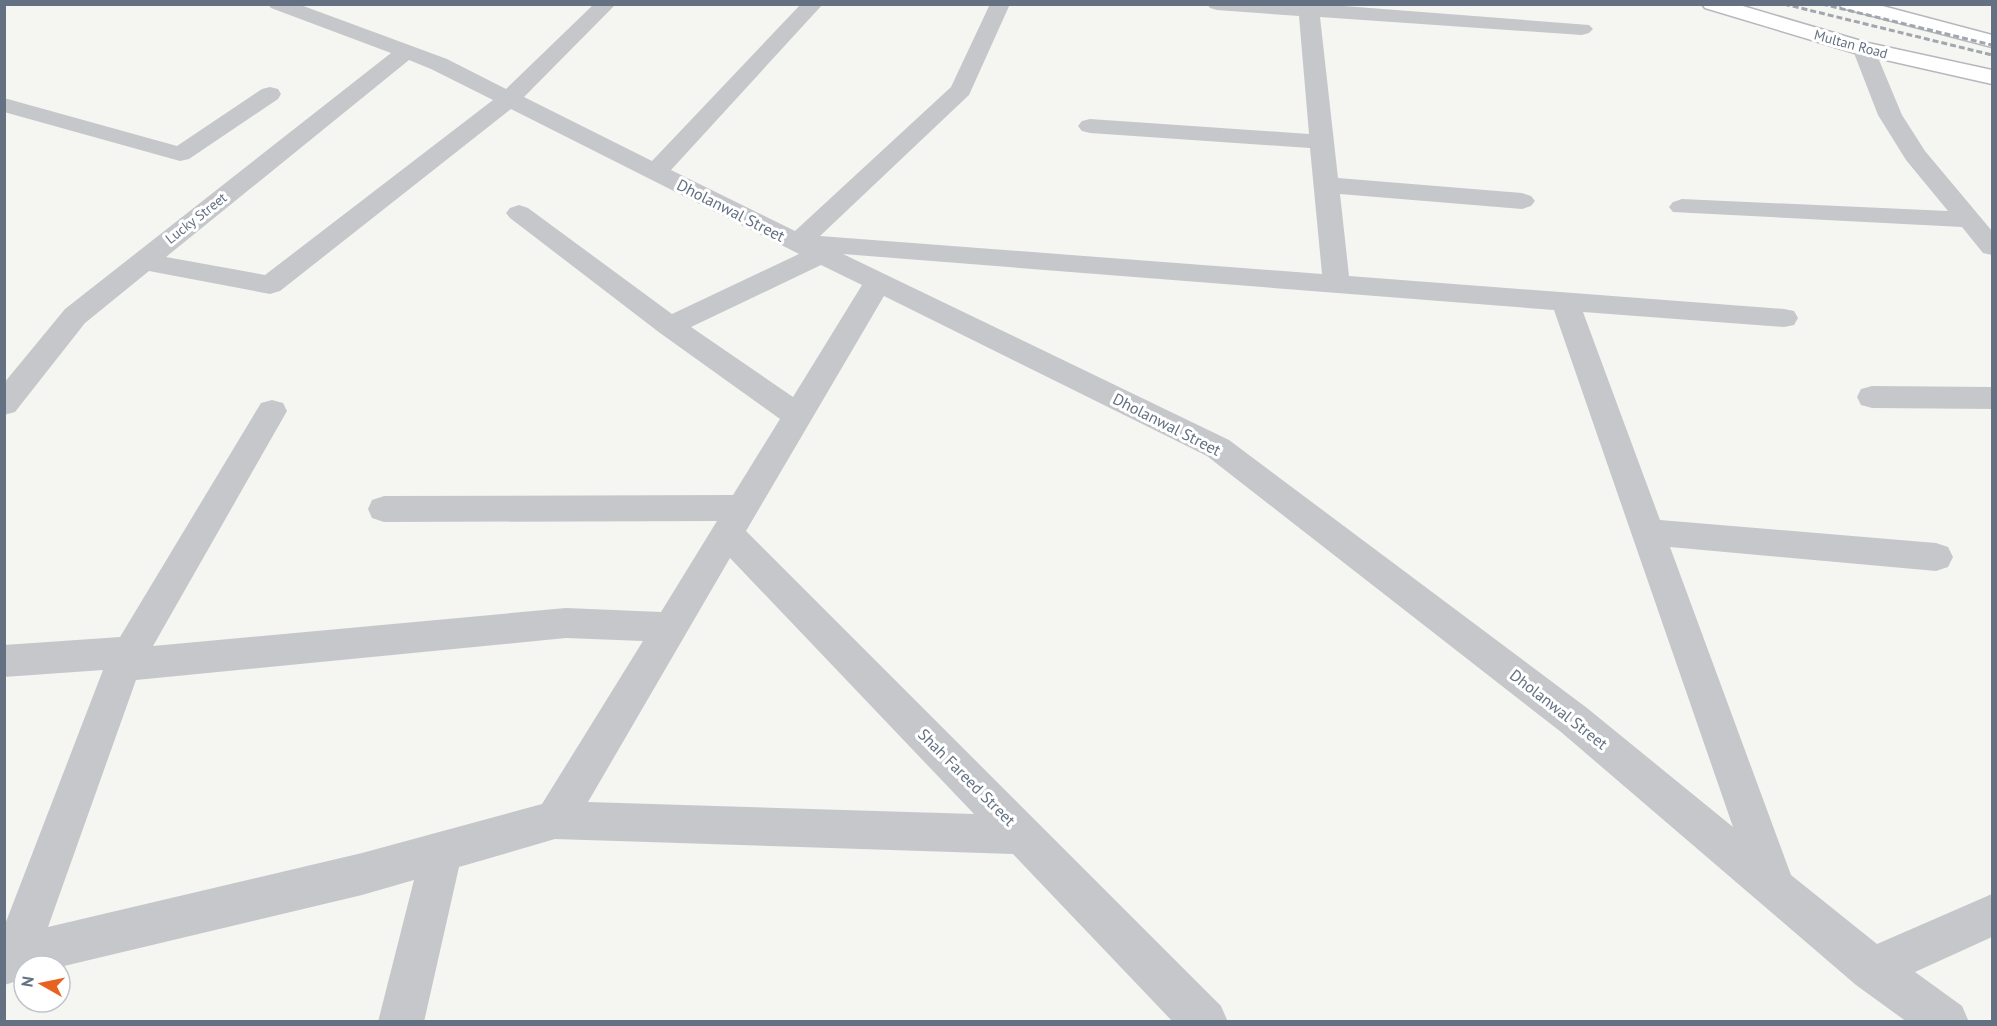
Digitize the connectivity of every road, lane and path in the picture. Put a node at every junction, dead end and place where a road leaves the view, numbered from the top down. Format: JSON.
{"nodes":[{"id":1,"x":278,"y":4,"type":"edge"},
{"id":2,"x":606,"y":4,"type":"edge"},
{"id":3,"x":813,"y":4,"type":"edge"},
{"id":4,"x":1000,"y":4,"type":"edge"},
{"id":5,"x":1217,"y":4,"type":"edge"},
{"id":6,"x":1712,"y":4,"type":"edge"},
{"id":7,"x":1849,"y":4,"type":"edge"},
{"id":8,"x":1308,"y":8,"type":"edge"},
{"id":9,"x":1582,"y":29,"type":"dead end"},
{"id":10,"x":1992,"y":41,"type":"edge"},
{"id":11,"x":1863,"y":48,"type":"junction"},
{"id":12,"x":406,"y":52,"type":"junction"},
{"id":13,"x":1992,"y":77,"type":"edge"},
{"id":14,"x":270,"y":94,"type":"dead end"},
{"id":15,"x":509,"y":99,"type":"junction"},
{"id":16,"x":4,"y":105,"type":"edge"},
{"id":17,"x":1090,"y":126,"type":"dead end"},
{"id":18,"x":1322,"y":142,"type":"junction"},
{"id":19,"x":655,"y":172,"type":"junction"},
{"id":20,"x":1327,"y":185,"type":"junction"},
{"id":21,"x":1522,"y":201,"type":"dead end"},
{"id":22,"x":1682,"y":207,"type":"dead end"},
{"id":23,"x":519,"y":213,"type":"dead end"},
{"id":24,"x":1970,"y":220,"type":"junction"},
{"id":25,"x":1992,"y":247,"type":"edge"},
{"id":26,"x":810,"y":249,"type":"junction"},
{"id":27,"x":141,"y":261,"type":"junction"},
{"id":28,"x":878,"y":282,"type":"junction"},
{"id":29,"x":1336,"y":283,"type":"junction"},
{"id":30,"x":1565,"y":300,"type":"junction"},
{"id":31,"x":1784,"y":318,"type":"dead end"},
{"id":32,"x":670,"y":326,"type":"junction"},
{"id":33,"x":1872,"y":397,"type":"dead end"},
{"id":34,"x":1992,"y":398,"type":"edge"},
{"id":35,"x":4,"y":404,"type":"edge"},
{"id":36,"x":272,"y":411,"type":"dead end"},
{"id":37,"x":798,"y":416,"type":"junction"},
{"id":38,"x":384,"y":509,"type":"dead end"},
{"id":39,"x":735,"y":521,"type":"junction"},
{"id":40,"x":1647,"y":532,"type":"junction"},
{"id":41,"x":1936,"y":557,"type":"dead end"},
{"id":42,"x":671,"y":627,"type":"junction"},
{"id":43,"x":126,"y":659,"type":"junction"},
{"id":44,"x":4,"y":661,"type":"edge"},
{"id":45,"x":555,"y":820,"type":"junction"},
{"id":46,"x":1024,"y":835,"type":"junction"},
{"id":47,"x":442,"y":852,"type":"junction"},
{"id":48,"x":1774,"y":886,"type":"junction"},
{"id":49,"x":1992,"y":915,"type":"edge"},
{"id":50,"x":9,"y":961,"type":"edge"},
{"id":51,"x":1872,"y":969,"type":"junction"},
{"id":52,"x":401,"y":1022,"type":"edge"},
{"id":53,"x":1205,"y":1022,"type":"edge"},
{"id":54,"x":1946,"y":1022,"type":"edge"}],
"edges":[{"from":1,"to":12,"type":"street","name":"Dholanwal Street"},
{"from":2,"to":15,"type":"street"},
{"from":3,"to":19,"type":"street"},
{"from":4,"to":26,"type":"street"},
{"from":5,"to":8,"type":"street"},
{"from":6,"to":11,"type":"main road","name":"Multan Road"},
{"from":7,"to":10,"type":"main road"},
{"from":8,"to":9,"type":"street"},
{"from":8,"to":18,"type":"street"},
{"from":11,"to":13,"type":"main road","name":"Multan Road"},
{"from":11,"to":24,"type":"street"},
{"from":12,"to":15,"type":"street","name":"Dholanwal Street"},
{"from":12,"to":27,"type":"street","name":"Lucky Street"},
{"from":14,"to":16,"type":"street"},
{"from":15,"to":19,"type":"street","name":"Dholanwal Street"},
{"from":15,"to":27,"type":"street"},
{"from":17,"to":18,"type":"street"},
{"from":18,"to":20,"type":"street"},
{"from":19,"to":26,"type":"street","name":"Dholanwal Street"},
{"from":20,"to":21,"type":"street"},
{"from":20,"to":29,"type":"street"},
{"from":22,"to":24,"type":"street"},
{"from":23,"to":32,"type":"street"},
{"from":24,"to":25,"type":"street"},
{"from":26,"to":28,"type":"street","name":"Dholanwal Street"},
{"from":26,"to":29,"type":"street"},
{"from":26,"to":32,"type":"street"},
{"from":27,"to":35,"type":"street","name":"Lucky Street"},
{"from":28,"to":37,"type":"street"},
{"from":28,"to":48,"type":"street","name":"Dholanwal Street"},
{"from":29,"to":30,"type":"street"},
{"from":30,"to":31,"type":"street"},
{"from":30,"to":40,"type":"street"},
{"from":32,"to":37,"type":"street"},
{"from":33,"to":34,"type":"street"},
{"from":36,"to":43,"type":"street"},
{"from":37,"to":39,"type":"street"},
{"from":38,"to":39,"type":"street"},
{"from":39,"to":42,"type":"street"},
{"from":39,"to":46,"type":"street","name":"Shah Fareed Street"},
{"from":40,"to":41,"type":"street"},
{"from":40,"to":48,"type":"street"},
{"from":42,"to":43,"type":"street"},
{"from":42,"to":45,"type":"street"},
{"from":43,"to":44,"type":"street"},
{"from":43,"to":50,"type":"street"},
{"from":45,"to":46,"type":"street"},
{"from":45,"to":47,"type":"street"},
{"from":46,"to":53,"type":"street","name":"Shah Fareed Street"},
{"from":47,"to":50,"type":"street"},
{"from":47,"to":52,"type":"street"},
{"from":48,"to":51,"type":"street","name":"Dholanwal Street"},
{"from":49,"to":51,"type":"street"},
{"from":51,"to":54,"type":"street","name":"Dholanwal Street"}]}
